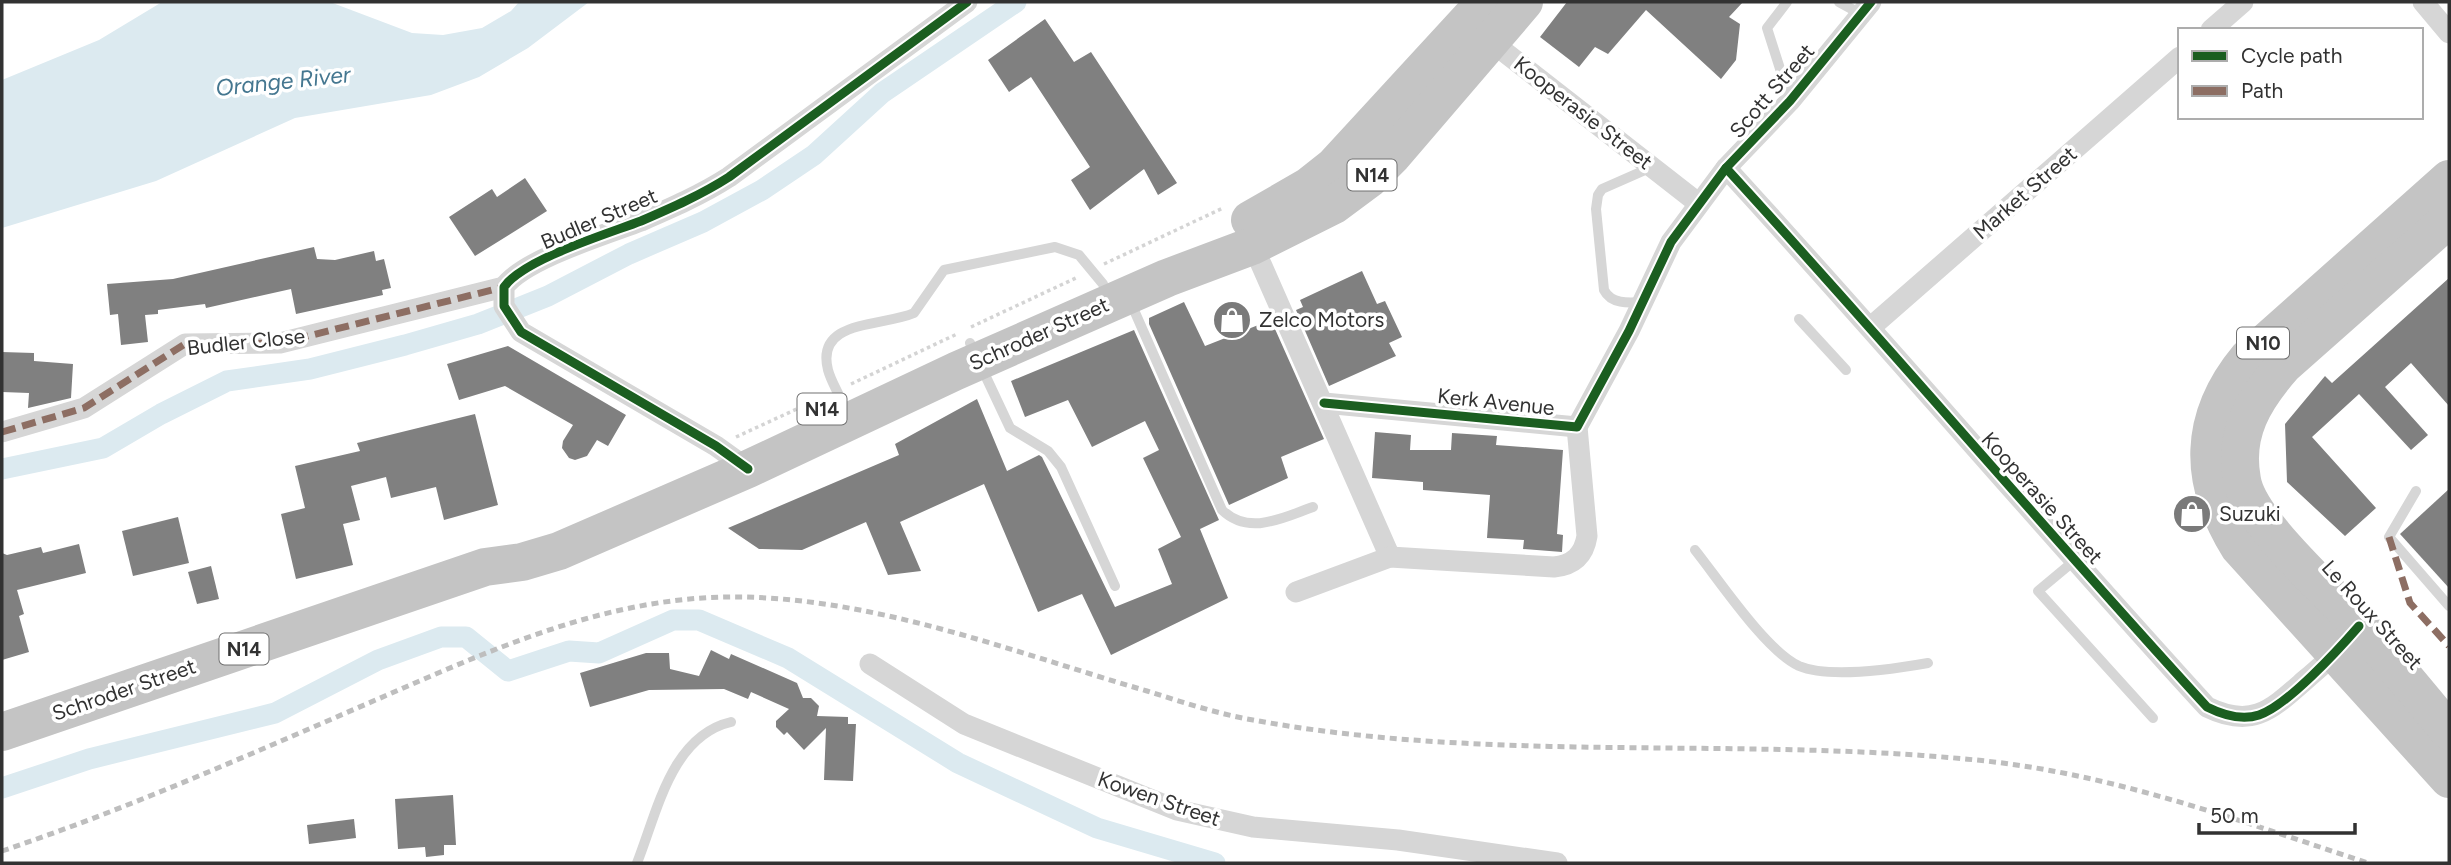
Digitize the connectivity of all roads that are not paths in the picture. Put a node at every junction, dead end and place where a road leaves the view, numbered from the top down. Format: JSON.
{"nodes":[{"id":1,"x":967,"y":2,"type":"edge"},
{"id":2,"x":1524,"y":2,"type":"edge"},
{"id":3,"x":1787,"y":2,"type":"edge"},
{"id":4,"x":1839,"y":2,"type":"edge"},
{"id":5,"x":2244,"y":2,"type":"edge"},
{"id":6,"x":2423,"y":2,"type":"edge"},
{"id":7,"x":1866,"y":8,"type":"edge"},
{"id":8,"x":1481,"y":22,"type":"edge"},
{"id":9,"x":2213,"y":28,"type":"edge"},
{"id":10,"x":2449,"y":33,"type":"edge"},
{"id":11,"x":2178,"y":60,"type":"edge"},
{"id":12,"x":1790,"y":101,"type":"junction"},
{"id":13,"x":1652,"y":167,"type":"junction"},
{"id":14,"x":1727,"y":168,"type":"junction"},
{"id":15,"x":2449,"y":179,"type":"edge"},
{"id":16,"x":1698,"y":203,"type":"junction"},
{"id":17,"x":2449,"y":219,"type":"edge"},
{"id":18,"x":1240,"y":225,"type":"junction"},
{"id":19,"x":1107,"y":283,"type":"junction"},
{"id":20,"x":504,"y":296,"type":"junction"},
{"id":21,"x":1642,"y":302,"type":"junction"},
{"id":22,"x":1799,"y":319,"type":"dead end"},
{"id":23,"x":1871,"y":327,"type":"junction"},
{"id":24,"x":970,"y":341,"type":"junction"},
{"id":25,"x":1846,"y":370,"type":"dead end"},
{"id":26,"x":839,"y":395,"type":"junction"},
{"id":27,"x":1324,"y":403,"type":"junction"},
{"id":28,"x":1577,"y":428,"type":"junction"},
{"id":29,"x":2,"y":432,"type":"edge"},
{"id":30,"x":730,"y":456,"type":"junction"},
{"id":31,"x":2416,"y":491,"type":"dead end"},
{"id":32,"x":1313,"y":508,"type":"dead end"},
{"id":33,"x":1695,"y":550,"type":"dead end"},
{"id":34,"x":1390,"y":557,"type":"junction"},
{"id":35,"x":2074,"y":561,"type":"junction"},
{"id":36,"x":1115,"y":586,"type":"dead end"},
{"id":37,"x":1296,"y":592,"type":"dead end"},
{"id":38,"x":2449,"y":606,"type":"edge"},
{"id":39,"x":2348,"y":639,"type":"junction"},
{"id":40,"x":1928,"y":663,"type":"dead end"},
{"id":41,"x":870,"y":664,"type":"dead end"},
{"id":42,"x":2153,"y":718,"type":"dead end"},
{"id":43,"x":731,"y":722,"type":"dead end"},
{"id":44,"x":2449,"y":731,"type":"edge"},
{"id":45,"x":2,"y":732,"type":"edge"},
{"id":46,"x":2449,"y":779,"type":"edge"},
{"id":47,"x":638,"y":863,"type":"edge"},
{"id":48,"x":1557,"y":863,"type":"edge"}],
"edges":[{"from":1,"to":20,"type":"street","name":"Budler Street"},
{"from":2,"to":8,"type":"highway","name":"Schroder Street","number":"N14"},
{"from":3,"to":12,"type":"lane"},
{"from":4,"to":7,"type":"lane"},
{"from":5,"to":9,"type":"street"},
{"from":6,"to":10,"type":"street"},
{"from":7,"to":12,"type":"street","name":"Scott Street"},
{"from":8,"to":13,"type":"street","name":"Kooperasie Street"},
{"from":8,"to":18,"type":"highway","name":"Schroder Street","number":"N14"},
{"from":11,"to":23,"type":"street","name":"Market Street"},
{"from":12,"to":14,"type":"street","name":"Scott Street"},
{"from":13,"to":16,"type":"street","name":"Kooperasie Street"},
{"from":13,"to":21,"type":"lane"},
{"from":14,"to":16,"type":"street","name":"Scott Street"},
{"from":14,"to":23,"type":"street","name":"Kooperasie Street"},
{"from":15,"to":39,"type":"highway","name":"Le Roux Street","number":"N10"},
{"from":16,"to":21,"type":"street","name":"Kerk Avenue"},
{"from":17,"to":39,"type":"highway","name":"Le Roux Street","number":"N10"},
{"from":18,"to":19,"type":"highway","name":"Schroder Street","number":"N14"},
{"from":18,"to":27,"type":"street"},
{"from":19,"to":24,"type":"highway","name":"Schroder Street","number":"N14"},
{"from":19,"to":26,"type":"lane"},
{"from":19,"to":32,"type":"lane"},
{"from":20,"to":29,"type":"street","name":"Budler Close"},
{"from":20,"to":30,"type":"street"},
{"from":21,"to":28,"type":"street","name":"Kerk Avenue"},
{"from":22,"to":25,"type":"lane"},
{"from":23,"to":35,"type":"street","name":"Kooperasie Street"},
{"from":24,"to":26,"type":"highway","name":"Schroder Street","number":"N14"},
{"from":24,"to":30,"type":"highway","name":"Schroder Street","number":"N14"},
{"from":24,"to":36,"type":"lane"},
{"from":26,"to":30,"type":"highway","name":"Schroder Street","number":"N14"},
{"from":27,"to":28,"type":"street","name":"Kerk Avenue"},
{"from":27,"to":34,"type":"street"},
{"from":28,"to":34,"type":"street","name":"Kerk Avenue"},
{"from":30,"to":45,"type":"highway","name":"Schroder Street","number":"N14"},
{"from":31,"to":38,"type":"lane"},
{"from":33,"to":40,"type":"lane"},
{"from":34,"to":37,"type":"street","name":"Kerk Avenue"},
{"from":35,"to":39,"type":"street","name":"Kooperasie Street"},
{"from":35,"to":42,"type":"lane"},
{"from":39,"to":44,"type":"highway","name":"Le Roux Street","number":"N10"},
{"from":39,"to":46,"type":"highway","name":"Le Roux Street","number":"N10"},
{"from":41,"to":48,"type":"street","name":"Kowen Street"},
{"from":43,"to":47,"type":"lane"}]}
